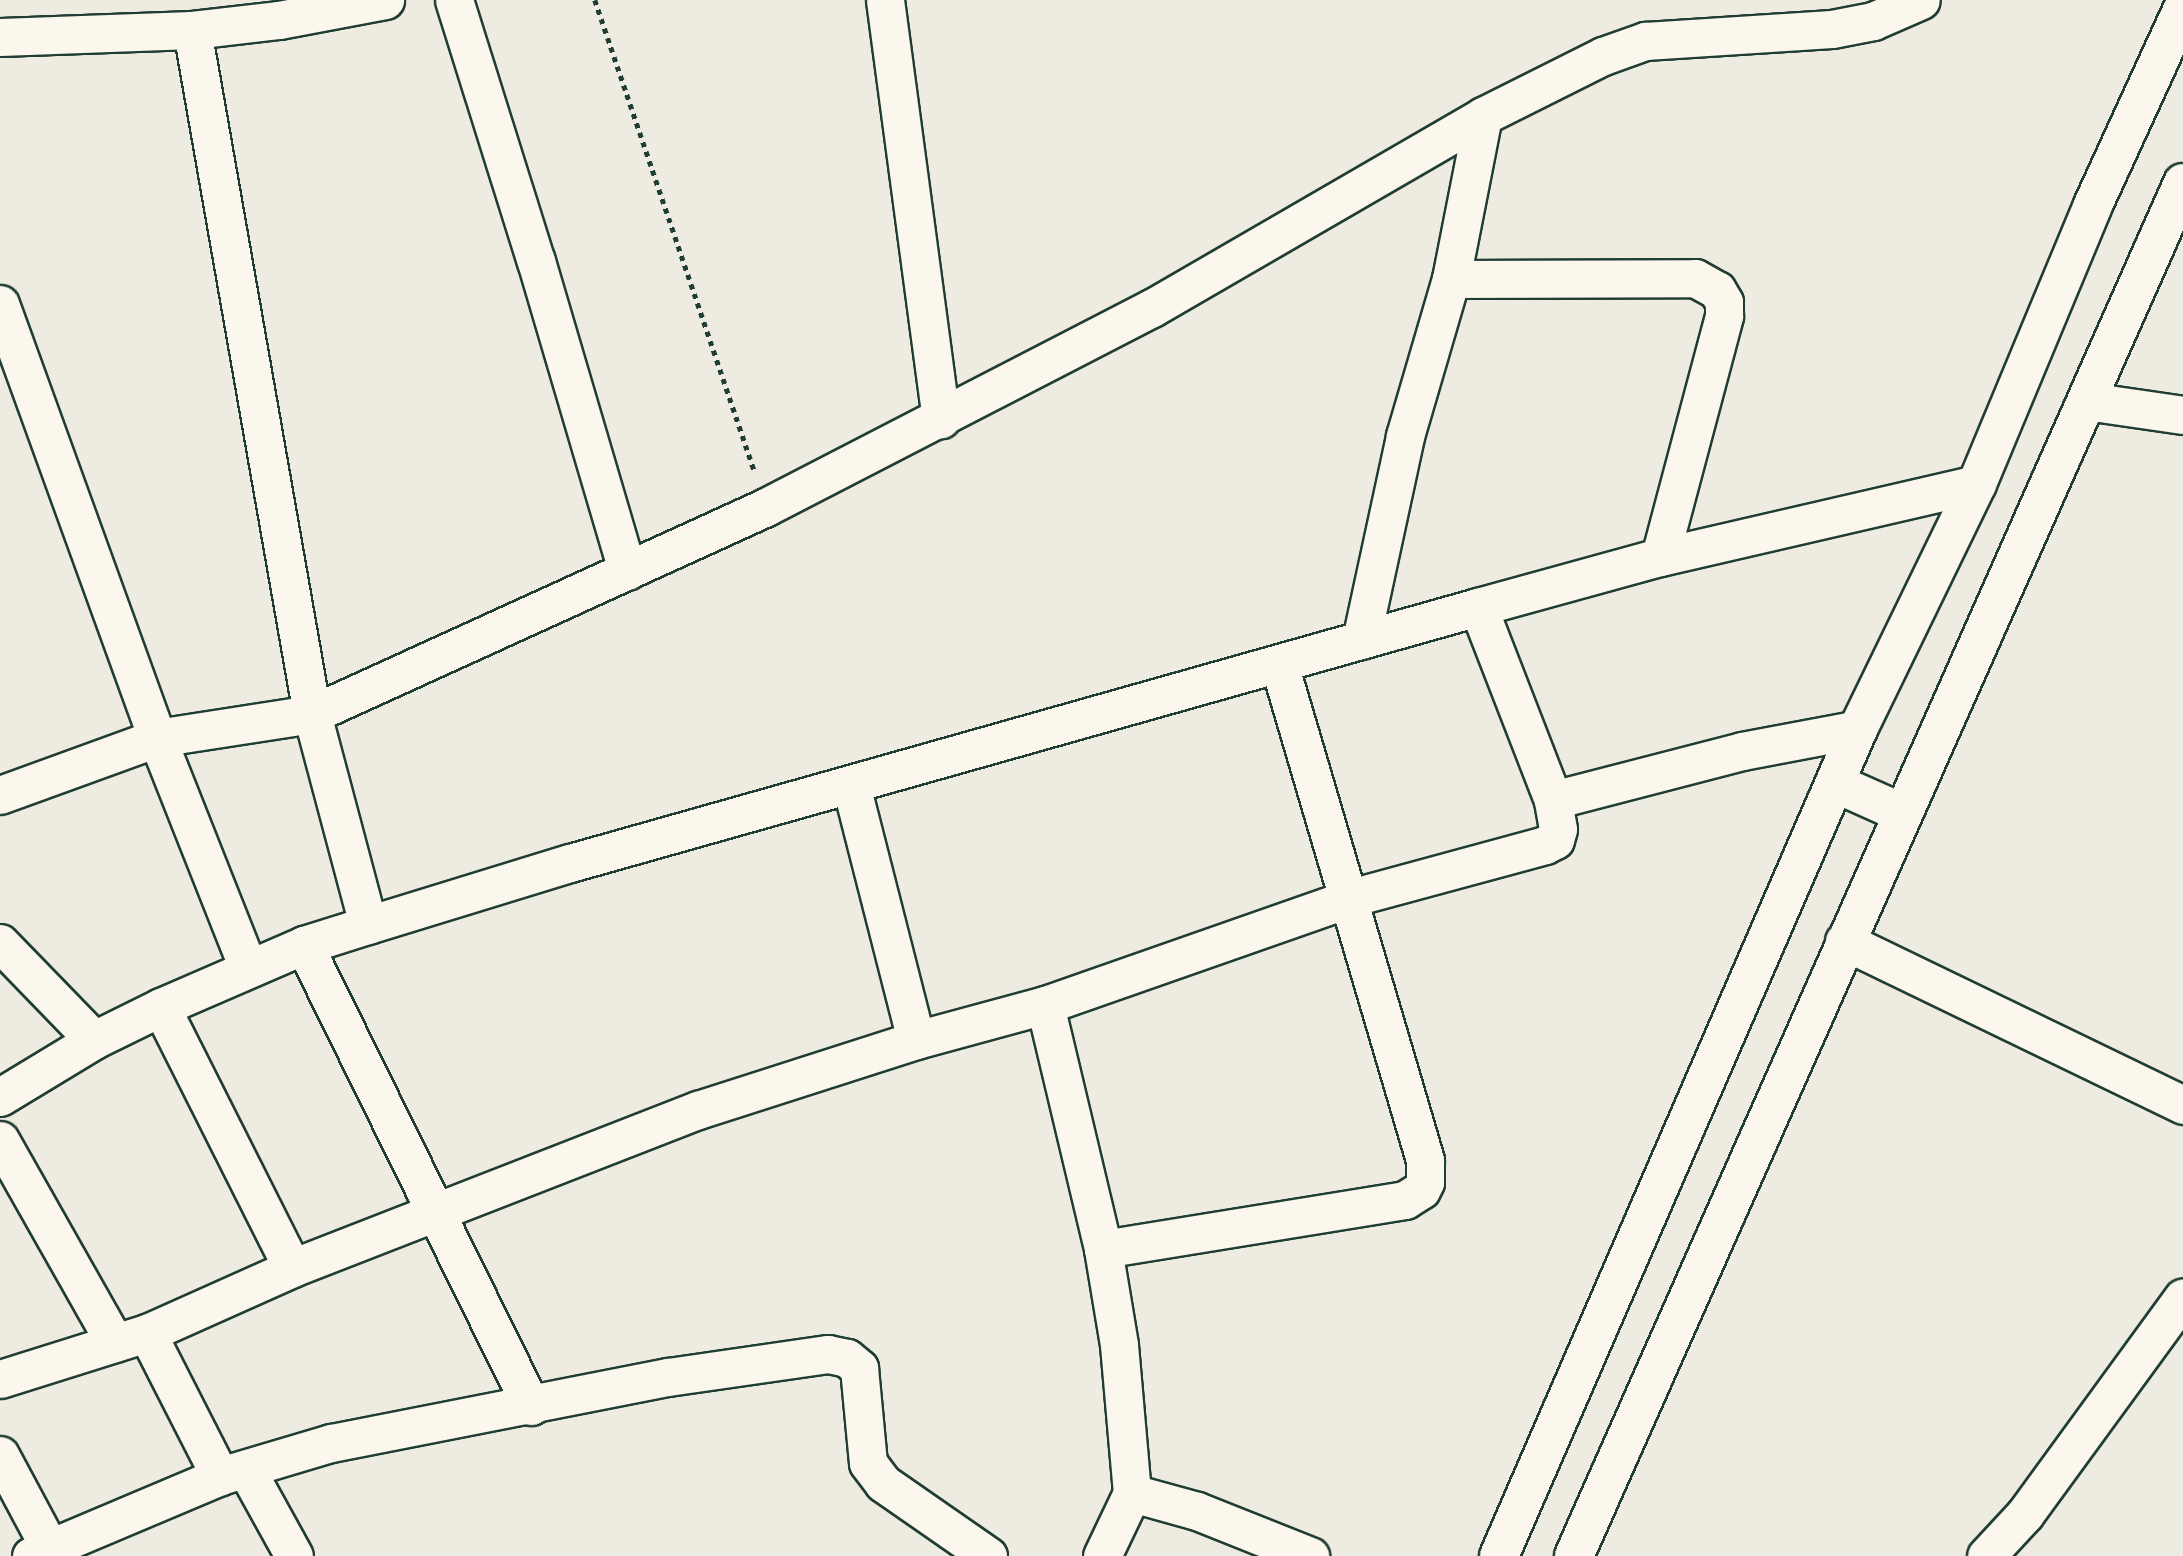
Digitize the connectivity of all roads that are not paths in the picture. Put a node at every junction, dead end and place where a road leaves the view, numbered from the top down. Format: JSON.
{"nodes":[{"id":1,"x":385,"y":0,"type":"edge"},
{"id":2,"x":454,"y":0,"type":"edge"},
{"id":3,"x":884,"y":0,"type":"edge"},
{"id":4,"x":1921,"y":0,"type":"edge"},
{"id":5,"x":2183,"y":8,"type":"edge"},
{"id":6,"x":192,"y":30,"type":"junction"},
{"id":7,"x":0,"y":37,"type":"edge"},
{"id":8,"x":1483,"y":116,"type":"junction"},
{"id":9,"x":2183,"y":183,"type":"edge"},
{"id":10,"x":1451,"y":279,"type":"junction"},
{"id":11,"x":0,"y":304,"type":"edge"},
{"id":12,"x":2087,"y":401,"type":"junction"},
{"id":13,"x":2183,"y":415,"type":"edge"},
{"id":14,"x":941,"y":419,"type":"junction"},
{"id":15,"x":1977,"y":484,"type":"junction"},
{"id":16,"x":1660,"y":557,"type":"junction"},
{"id":17,"x":627,"y":571,"type":"junction"},
{"id":18,"x":1478,"y":607,"type":"junction"},
{"id":19,"x":1361,"y":640,"type":"junction"},
{"id":20,"x":1279,"y":663,"type":"junction"},
{"id":21,"x":312,"y":714,"type":"junction"},
{"id":22,"x":1858,"y":729,"type":"junction"},
{"id":23,"x":157,"y":738,"type":"junction"},
{"id":24,"x":1837,"y":784,"type":"junction"},
{"id":25,"x":851,"y":785,"type":"junction"},
{"id":26,"x":0,"y":795,"type":"edge"},
{"id":27,"x":1553,"y":800,"type":"junction"},
{"id":28,"x":1902,"y":814,"type":"junction"},
{"id":29,"x":1350,"y":898,"type":"junction"},
{"id":30,"x":368,"y":925,"type":"junction"},
{"id":31,"x":1844,"y":941,"type":"junction"},
{"id":32,"x":0,"y":943,"type":"edge"},
{"id":33,"x":304,"y":945,"type":"junction"},
{"id":34,"x":248,"y":968,"type":"junction"},
{"id":35,"x":1045,"y":1005,"type":"junction"},
{"id":36,"x":161,"y":1007,"type":"junction"},
{"id":37,"x":94,"y":1040,"type":"junction"},
{"id":38,"x":916,"y":1040,"type":"junction"},
{"id":39,"x":0,"y":1097,"type":"edge"},
{"id":40,"x":2183,"y":1105,"type":"edge"},
{"id":41,"x":0,"y":1140,"type":"edge"},
{"id":42,"x":437,"y":1210,"type":"junction"},
{"id":43,"x":1102,"y":1249,"type":"junction"},
{"id":44,"x":292,"y":1268,"type":"junction"},
{"id":45,"x":2183,"y":1297,"type":"edge"},
{"id":46,"x":131,"y":1338,"type":"junction"},
{"id":47,"x":0,"y":1379,"type":"edge"},
{"id":48,"x":531,"y":1406,"type":"junction"},
{"id":49,"x":0,"y":1455,"type":"edge"},
{"id":50,"x":233,"y":1473,"type":"junction"},
{"id":51,"x":1132,"y":1493,"type":"junction"},
{"id":52,"x":44,"y":1553,"type":"edge"},
{"id":53,"x":294,"y":1556,"type":"edge"},
{"id":54,"x":988,"y":1556,"type":"edge"},
{"id":55,"x":1102,"y":1556,"type":"edge"},
{"id":56,"x":1310,"y":1556,"type":"edge"},
{"id":57,"x":1499,"y":1556,"type":"edge"},
{"id":58,"x":1574,"y":1556,"type":"edge"},
{"id":59,"x":1986,"y":1556,"type":"edge"}],
"edges":[{"from":1,"to":6,"type":"street"},
{"from":2,"to":17,"type":"street"},
{"from":3,"to":14,"type":"street"},
{"from":4,"to":8,"type":"street"},
{"from":5,"to":15,"type":"street"},
{"from":6,"to":7,"type":"street"},
{"from":6,"to":21,"type":"street"},
{"from":8,"to":10,"type":"street"},
{"from":8,"to":14,"type":"street"},
{"from":9,"to":12,"type":"street"},
{"from":10,"to":16,"type":"street"},
{"from":10,"to":19,"type":"street"},
{"from":11,"to":23,"type":"street"},
{"from":12,"to":13,"type":"street"},
{"from":12,"to":28,"type":"street"},
{"from":14,"to":17,"type":"street"},
{"from":15,"to":16,"type":"street"},
{"from":15,"to":22,"type":"street"},
{"from":16,"to":18,"type":"street"},
{"from":17,"to":21,"type":"street"},
{"from":18,"to":19,"type":"street"},
{"from":18,"to":27,"type":"street"},
{"from":19,"to":20,"type":"street"},
{"from":20,"to":25,"type":"street"},
{"from":20,"to":29,"type":"street"},
{"from":21,"to":23,"type":"street"},
{"from":21,"to":30,"type":"street"},
{"from":22,"to":24,"type":"street"},
{"from":22,"to":27,"type":"street"},
{"from":23,"to":26,"type":"street"},
{"from":23,"to":34,"type":"street"},
{"from":24,"to":28,"type":"street"},
{"from":24,"to":57,"type":"street"},
{"from":25,"to":30,"type":"street"},
{"from":25,"to":38,"type":"street"},
{"from":27,"to":29,"type":"street"},
{"from":28,"to":31,"type":"street"},
{"from":29,"to":35,"type":"street"},
{"from":29,"to":43,"type":"street"},
{"from":30,"to":33,"type":"street"},
{"from":31,"to":40,"type":"street"},
{"from":31,"to":58,"type":"street"},
{"from":32,"to":37,"type":"street"},
{"from":33,"to":34,"type":"street"},
{"from":33,"to":42,"type":"street"},
{"from":34,"to":36,"type":"street"},
{"from":35,"to":38,"type":"street"},
{"from":35,"to":43,"type":"street"},
{"from":36,"to":37,"type":"street"},
{"from":36,"to":44,"type":"street"},
{"from":37,"to":39,"type":"street"},
{"from":38,"to":42,"type":"street"},
{"from":41,"to":46,"type":"street"},
{"from":42,"to":44,"type":"street"},
{"from":42,"to":48,"type":"street"},
{"from":43,"to":51,"type":"street"},
{"from":44,"to":46,"type":"street"},
{"from":45,"to":59,"type":"street"},
{"from":46,"to":47,"type":"street"},
{"from":46,"to":50,"type":"street"},
{"from":48,"to":50,"type":"street"},
{"from":48,"to":54,"type":"street"},
{"from":49,"to":52,"type":"street"},
{"from":50,"to":52,"type":"street"},
{"from":50,"to":53,"type":"street"},
{"from":51,"to":55,"type":"street"},
{"from":51,"to":56,"type":"street"}]}
